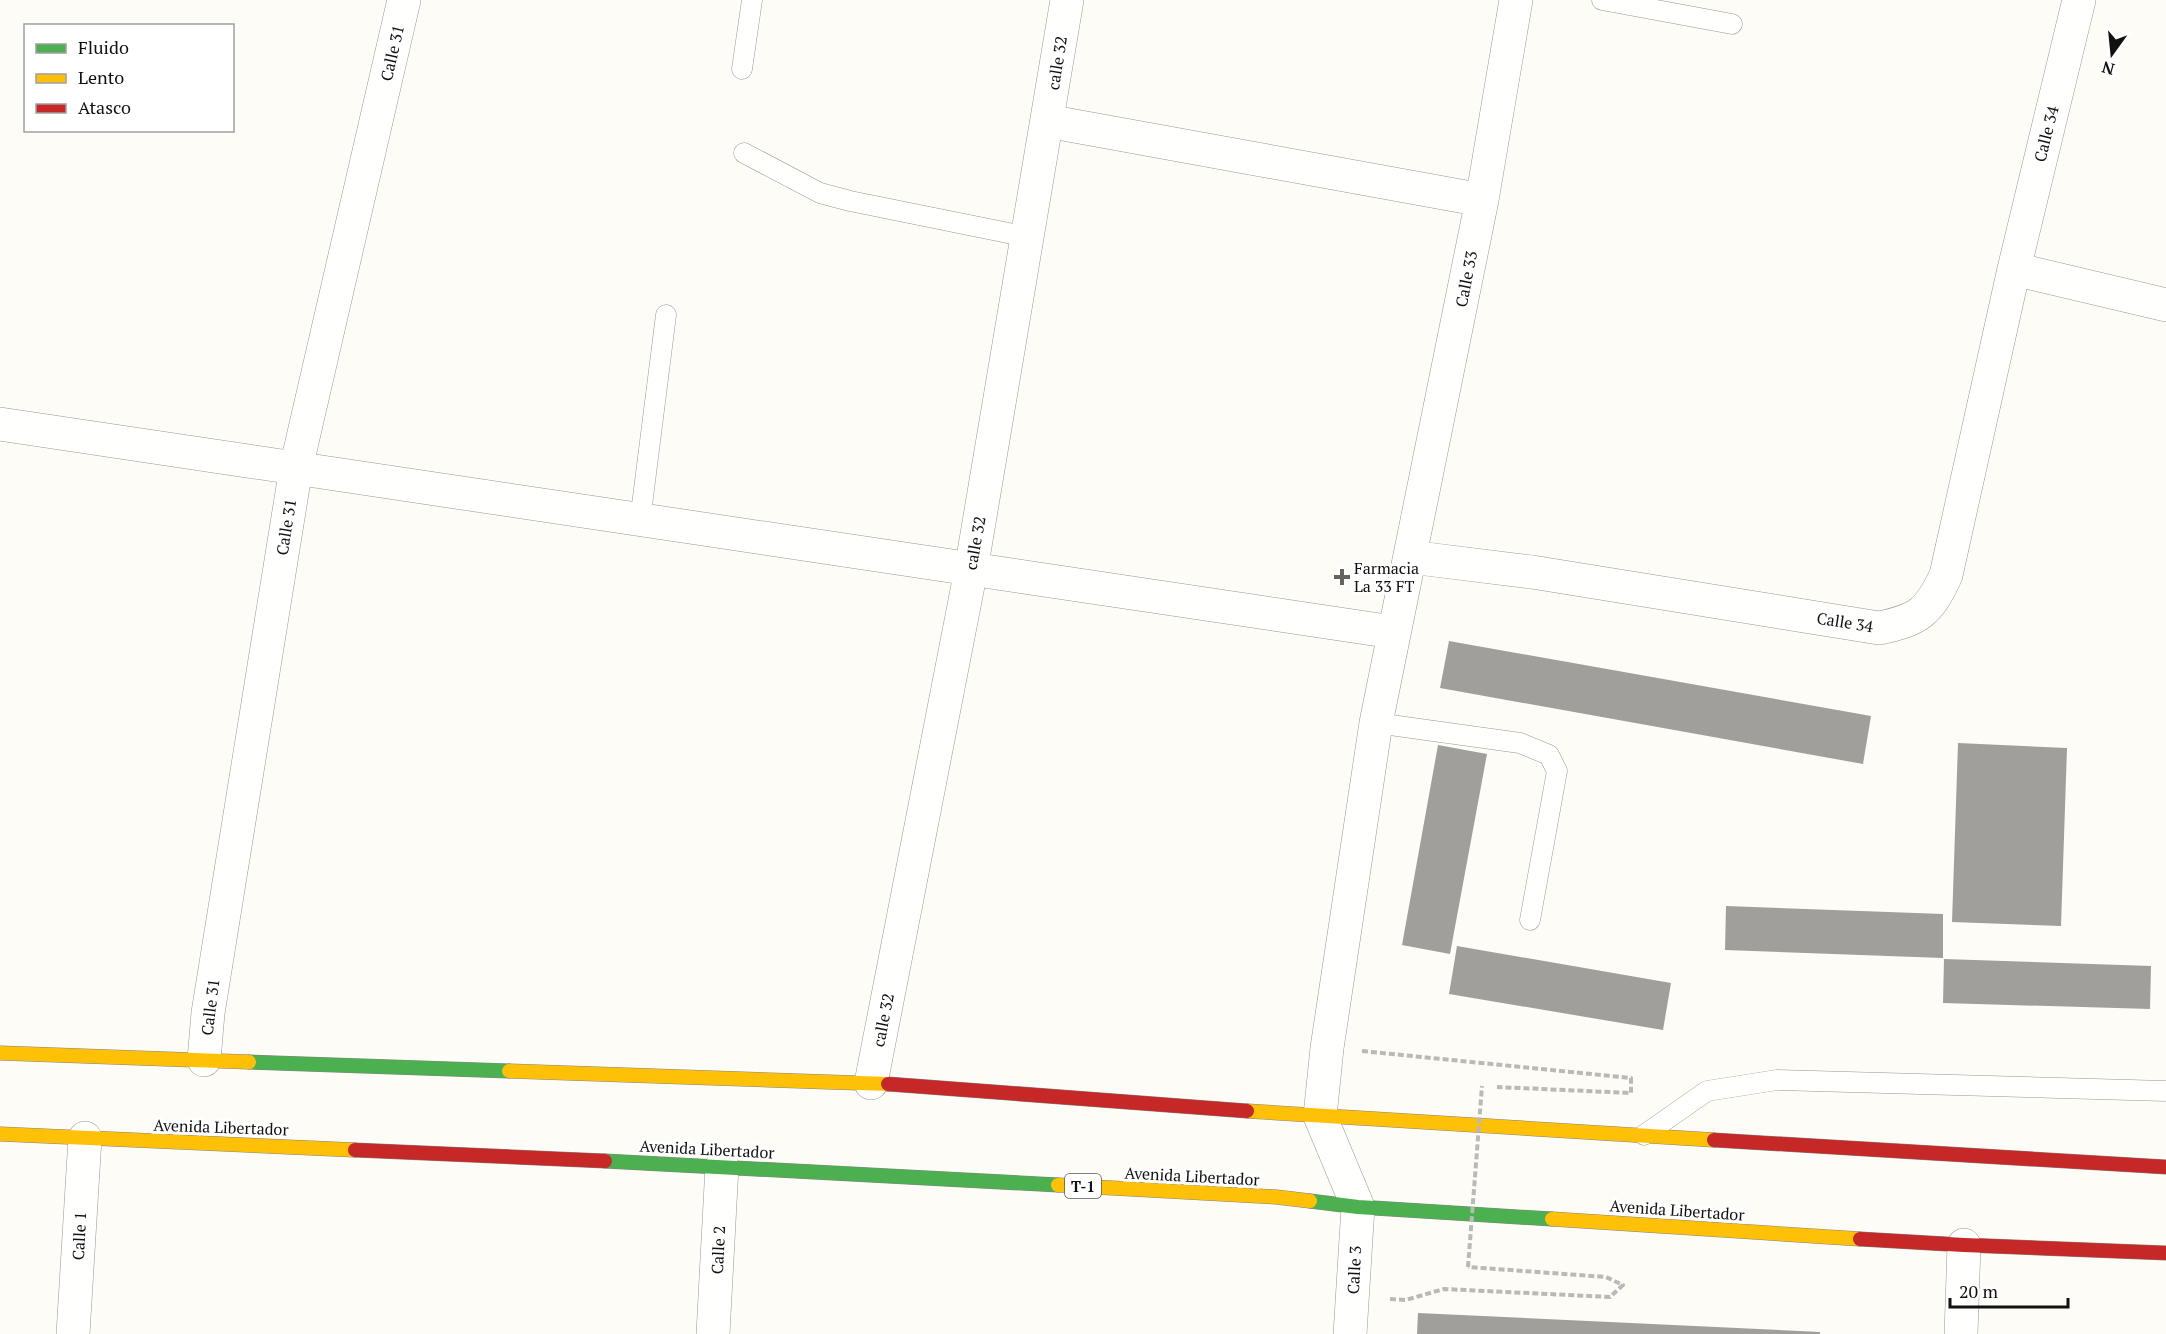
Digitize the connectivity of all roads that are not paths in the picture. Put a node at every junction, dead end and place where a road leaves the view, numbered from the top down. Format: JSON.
{"nodes":[{"id":1,"x":404,"y":0,"type":"edge"},
{"id":2,"x":752,"y":0,"type":"edge"},
{"id":3,"x":1067,"y":0,"type":"edge"},
{"id":4,"x":1516,"y":0,"type":"edge"},
{"id":5,"x":1602,"y":0,"type":"edge"},
{"id":6,"x":2079,"y":0,"type":"edge"},
{"id":7,"x":1732,"y":24,"type":"dead end"},
{"id":8,"x":742,"y":69,"type":"dead end"},
{"id":9,"x":1047,"y":121,"type":"junction"},
{"id":10,"x":744,"y":153,"type":"dead end"},
{"id":11,"x":1482,"y":200,"type":"junction"},
{"id":12,"x":1028,"y":237,"type":"junction"},
{"id":13,"x":2014,"y":269,"type":"junction"},
{"id":14,"x":2166,"y":305,"type":"edge"},
{"id":15,"x":666,"y":315,"type":"dead end"},
{"id":16,"x":0,"y":424,"type":"edge"},
{"id":17,"x":296,"y":468,"type":"junction"},
{"id":18,"x":640,"y":520,"type":"junction"},
{"id":19,"x":1410,"y":557,"type":"junction"},
{"id":20,"x":971,"y":570,"type":"junction"},
{"id":21,"x":1393,"y":632,"type":"junction"},
{"id":22,"x":1376,"y":723,"type":"junction"},
{"id":23,"x":1530,"y":920,"type":"dead end"},
{"id":24,"x":0,"y":1053,"type":"edge"},
{"id":25,"x":204,"y":1060,"type":"junction"},
{"id":26,"x":871,"y":1083,"type":"junction"},
{"id":27,"x":2166,"y":1091,"type":"edge"},
{"id":28,"x":1320,"y":1116,"type":"junction"},
{"id":29,"x":0,"y":1134,"type":"edge"},
{"id":30,"x":1644,"y":1136,"type":"junction"},
{"id":31,"x":85,"y":1138,"type":"junction"},
{"id":32,"x":722,"y":1166,"type":"junction"},
{"id":33,"x":2166,"y":1167,"type":"edge"},
{"id":34,"x":1358,"y":1207,"type":"junction"},
{"id":35,"x":1964,"y":1245,"type":"junction"},
{"id":36,"x":2166,"y":1253,"type":"edge"},
{"id":37,"x":73,"y":1334,"type":"edge"},
{"id":38,"x":713,"y":1334,"type":"edge"},
{"id":39,"x":1350,"y":1334,"type":"edge"},
{"id":40,"x":1962,"y":1334,"type":"edge"}],
"edges":[{"from":1,"to":17,"type":"street","name":"Calle 31"},
{"from":2,"to":8,"type":"lane"},
{"from":3,"to":9,"type":"street","name":"calle 32"},
{"from":4,"to":11,"type":"street","name":"Calle 33"},
{"from":5,"to":7,"type":"lane"},
{"from":6,"to":13,"type":"street","name":"Calle 34"},
{"from":9,"to":11,"type":"street"},
{"from":9,"to":12,"type":"street","name":"calle 32"},
{"from":10,"to":12,"type":"lane"},
{"from":11,"to":19,"type":"street","name":"Calle 33"},
{"from":12,"to":20,"type":"street","name":"calle 32"},
{"from":13,"to":14,"type":"street"},
{"from":13,"to":19,"type":"street","name":"Calle 34"},
{"from":15,"to":18,"type":"lane"},
{"from":16,"to":17,"type":"street"},
{"from":17,"to":18,"type":"street"},
{"from":17,"to":25,"type":"street","name":"Calle 31"},
{"from":18,"to":20,"type":"street"},
{"from":19,"to":21,"type":"street","name":"Calle 33"},
{"from":20,"to":21,"type":"street"},
{"from":20,"to":26,"type":"street","name":"calle 32"},
{"from":21,"to":22,"type":"street","name":"Calle 33"},
{"from":22,"to":23,"type":"lane"},
{"from":22,"to":28,"type":"street","name":"Calle 33"},
{"from":24,"to":25,"type":"main road"},
{"from":25,"to":26,"type":"main road"},
{"from":26,"to":28,"type":"main road"},
{"from":27,"to":30,"type":"lane"},
{"from":28,"to":30,"type":"main road"},
{"from":28,"to":34,"type":"street"},
{"from":29,"to":31,"type":"main road","name":"Avenida Libertador","number":"T-1"},
{"from":30,"to":33,"type":"main road"},
{"from":31,"to":32,"type":"main road","name":"Avenida Libertador","number":"T-1"},
{"from":31,"to":37,"type":"street","name":"Calle 1"},
{"from":32,"to":34,"type":"main road","name":"Avenida Libertador","number":"T-1"},
{"from":32,"to":38,"type":"street","name":"Calle 2"},
{"from":34,"to":35,"type":"main road","name":"Avenida Libertador","number":"T-1"},
{"from":34,"to":39,"type":"street","name":"Calle 3"},
{"from":35,"to":36,"type":"main road","name":"Avenida Libertador","number":"T-1"},
{"from":35,"to":40,"type":"street"}]}
